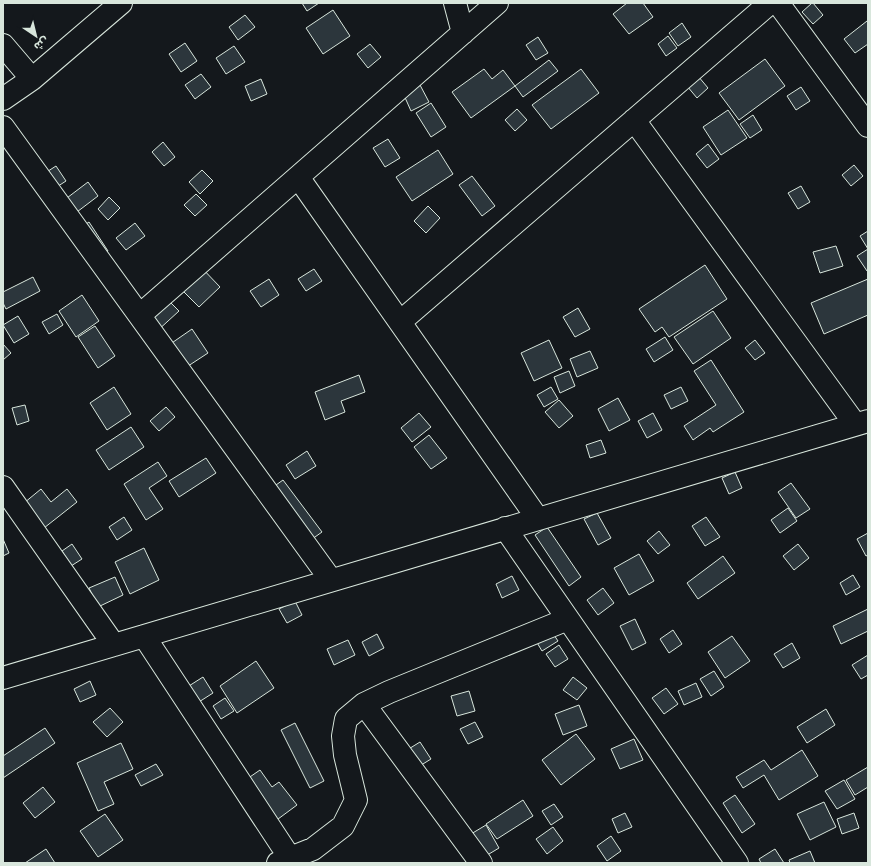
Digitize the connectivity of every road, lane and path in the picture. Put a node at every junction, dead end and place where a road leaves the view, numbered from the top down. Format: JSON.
{"nodes":[{"id":1,"x":121,"y":3,"type":"edge"},
{"id":2,"x":454,"y":3,"type":"edge"},
{"id":3,"x":497,"y":3,"type":"edge"},
{"id":4,"x":770,"y":3,"type":"edge"},
{"id":5,"x":778,"y":3,"type":"edge"},
{"id":6,"x":463,"y":33,"type":"junction"},
{"id":7,"x":3,"y":45,"type":"edge"},
{"id":8,"x":32,"y":79,"type":"junction"},
{"id":9,"x":3,"y":99,"type":"edge"},
{"id":10,"x":634,"y":120,"type":"junction"},
{"id":11,"x":868,"y":126,"type":"edge"},
{"id":12,"x":3,"y":127,"type":"edge"},
{"id":13,"x":298,"y":177,"type":"junction"},
{"id":14,"x":140,"y":315,"type":"junction"},
{"id":15,"x":400,"y":322,"type":"junction"},
{"id":16,"x":862,"y":422,"type":"edge"},
{"id":17,"x":3,"y":487,"type":"edge"},
{"id":18,"x":538,"y":519,"type":"junction"},
{"id":19,"x":505,"y":528,"type":"junction"},
{"id":20,"x":332,"y":580,"type":"junction"},
{"id":21,"x":568,"y":619,"type":"junction"},
{"id":22,"x":144,"y":636,"type":"junction"},
{"id":23,"x":114,"y":645,"type":"junction"},
{"id":24,"x":3,"y":678,"type":"edge"},
{"id":25,"x":364,"y":704,"type":"junction"},
{"id":26,"x":284,"y":860,"type":"edge"},
{"id":27,"x":481,"y":863,"type":"edge"},
{"id":28,"x":737,"y":863,"type":"edge"}],
"edges":[{"from":1,"to":8,"type":"street"},
{"from":2,"to":6,"type":"street"},
{"from":3,"to":6,"type":"street"},
{"from":4,"to":10,"type":"street"},
{"from":5,"to":11,"type":"street"},
{"from":6,"to":13,"type":"street"},
{"from":7,"to":8,"type":"street"},
{"from":8,"to":9,"type":"street"},
{"from":10,"to":15,"type":"street"},
{"from":10,"to":16,"type":"street"},
{"from":12,"to":14,"type":"street"},
{"from":13,"to":14,"type":"street"},
{"from":13,"to":15,"type":"street"},
{"from":14,"to":20,"type":"street"},
{"from":15,"to":18,"type":"street"},
{"from":16,"to":18,"type":"street"},
{"from":17,"to":23,"type":"street"},
{"from":18,"to":19,"type":"street"},
{"from":19,"to":20,"type":"street"},
{"from":19,"to":21,"type":"street"},
{"from":20,"to":22,"type":"street"},
{"from":21,"to":25,"type":"street"},
{"from":21,"to":28,"type":"street"},
{"from":22,"to":23,"type":"street"},
{"from":22,"to":26,"type":"street"},
{"from":23,"to":24,"type":"street"},
{"from":25,"to":26,"type":"street"},
{"from":25,"to":27,"type":"street"}]}
